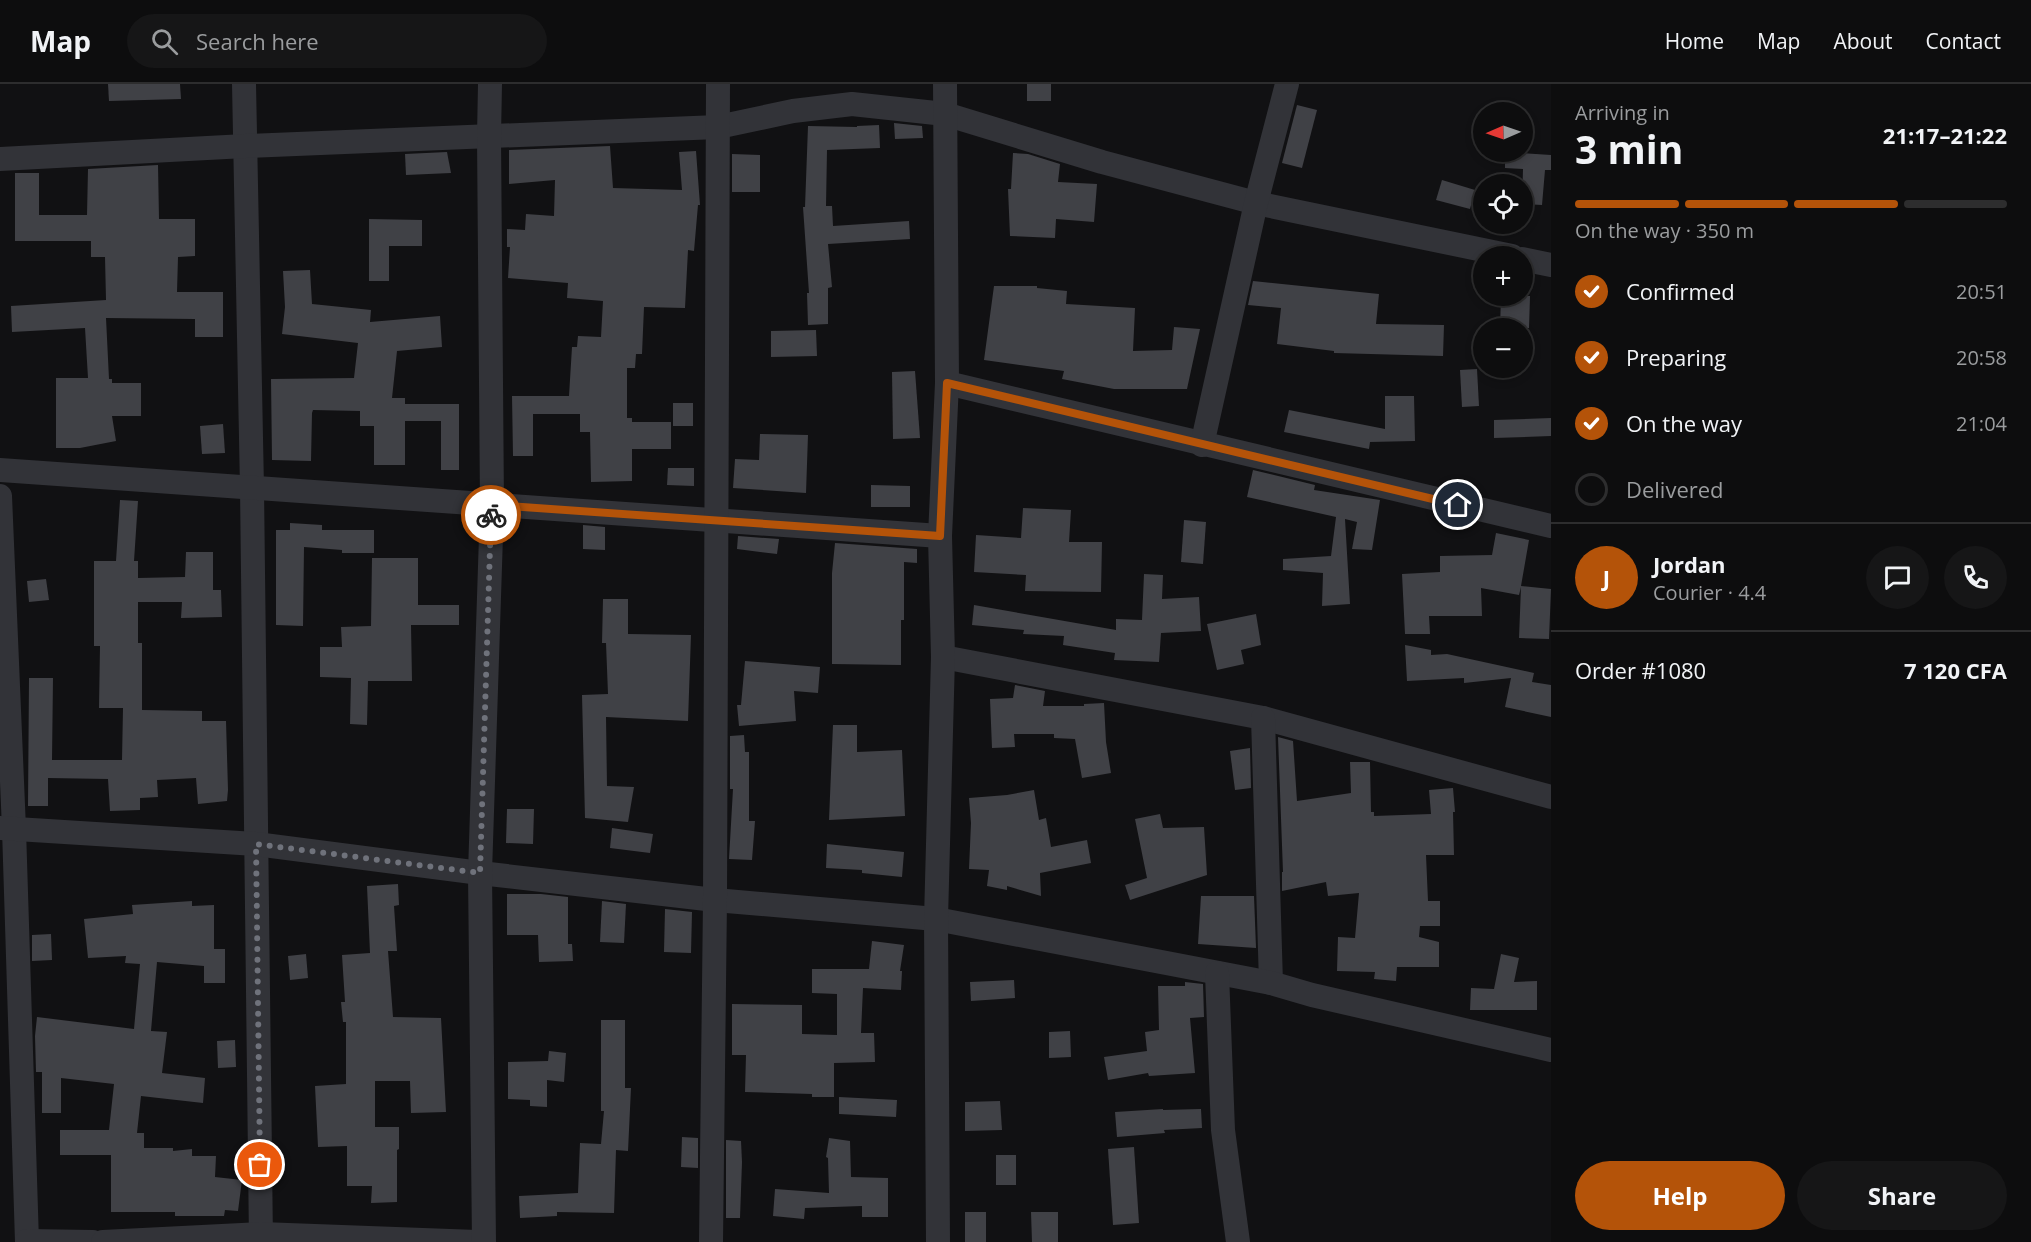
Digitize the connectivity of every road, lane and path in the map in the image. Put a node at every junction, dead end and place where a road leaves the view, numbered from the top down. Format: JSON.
{"nodes":[{"id":1,"x":244,"y":84,"type":"edge"},
{"id":2,"x":490,"y":84,"type":"edge"},
{"id":3,"x":718,"y":84,"type":"edge"},
{"id":4,"x":945,"y":84,"type":"edge"},
{"id":5,"x":1287,"y":84,"type":"edge"},
{"id":6,"x":945,"y":114,"type":"junction"},
{"id":7,"x":718,"y":127,"type":"junction"},
{"id":8,"x":489,"y":136,"type":"junction"},
{"id":9,"x":245,"y":146,"type":"junction"},
{"id":10,"x":0,"y":159,"type":"edge"},
{"id":11,"x":1256,"y":202,"type":"junction"},
{"id":12,"x":1473,"y":248,"type":"edge"},
{"id":13,"x":1533,"y":261,"type":"edge"},
{"id":14,"x":1551,"y":265,"type":"edge"},
{"id":15,"x":947,"y":383,"type":"junction"},
{"id":16,"x":1202,"y":445,"type":"junction"},
{"id":17,"x":0,"y":470,"type":"edge"},
{"id":18,"x":252,"y":488,"type":"junction"},
{"id":19,"x":0,"y":496,"type":"edge"},
{"id":20,"x":492,"y":505,"type":"junction"},
{"id":21,"x":716,"y":520,"type":"junction"},
{"id":22,"x":1551,"y":526,"type":"edge"},
{"id":23,"x":940,"y":536,"type":"junction"},
{"id":24,"x":943,"y":657,"type":"junction"},
{"id":25,"x":1263,"y":718,"type":"junction"},
{"id":26,"x":1551,"y":797,"type":"edge"},
{"id":27,"x":7,"y":829,"type":"edge"},
{"id":28,"x":256,"y":844,"type":"junction"},
{"id":29,"x":480,"y":873,"type":"junction"},
{"id":30,"x":715,"y":900,"type":"junction"},
{"id":31,"x":936,"y":919,"type":"junction"},
{"id":32,"x":1217,"y":973,"type":"junction"},
{"id":33,"x":1271,"y":983,"type":"junction"},
{"id":34,"x":1551,"y":1050,"type":"edge"},
{"id":35,"x":261,"y":1238,"type":"edge"},
{"id":36,"x":27,"y":1242,"type":"edge"},
{"id":37,"x":93,"y":1242,"type":"edge"},
{"id":38,"x":103,"y":1242,"type":"edge"},
{"id":39,"x":477,"y":1242,"type":"edge"},
{"id":40,"x":484,"y":1242,"type":"edge"},
{"id":41,"x":711,"y":1242,"type":"edge"},
{"id":42,"x":938,"y":1242,"type":"edge"},
{"id":43,"x":1238,"y":1242,"type":"edge"}],
"edges":[{"from":1,"to":9,"type":"street"},
{"from":2,"to":8,"type":"street"},
{"from":3,"to":7,"type":"street"},
{"from":4,"to":6,"type":"street"},
{"from":5,"to":11,"type":"street"},
{"from":6,"to":7,"type":"street"},
{"from":6,"to":11,"type":"street"},
{"from":6,"to":15,"type":"street"},
{"from":7,"to":8,"type":"street"},
{"from":7,"to":21,"type":"street"},
{"from":8,"to":9,"type":"street"},
{"from":8,"to":20,"type":"street"},
{"from":9,"to":10,"type":"street"},
{"from":9,"to":18,"type":"street"},
{"from":11,"to":12,"type":"street"},
{"from":11,"to":16,"type":"street"},
{"from":13,"to":14,"type":"street"},
{"from":15,"to":16,"type":"street"},
{"from":15,"to":23,"type":"street"},
{"from":16,"to":22,"type":"street"},
{"from":17,"to":18,"type":"street"},
{"from":18,"to":20,"type":"street"},
{"from":18,"to":28,"type":"street"},
{"from":19,"to":27,"type":"street"},
{"from":20,"to":21,"type":"street"},
{"from":20,"to":29,"type":"street"},
{"from":21,"to":23,"type":"street"},
{"from":21,"to":30,"type":"street"},
{"from":23,"to":24,"type":"street"},
{"from":24,"to":25,"type":"street"},
{"from":24,"to":31,"type":"street"},
{"from":25,"to":26,"type":"street"},
{"from":25,"to":33,"type":"street"},
{"from":27,"to":28,"type":"street"},
{"from":27,"to":36,"type":"street"},
{"from":28,"to":29,"type":"street"},
{"from":28,"to":35,"type":"street"},
{"from":29,"to":30,"type":"street"},
{"from":29,"to":40,"type":"street"},
{"from":30,"to":31,"type":"street"},
{"from":30,"to":41,"type":"street"},
{"from":31,"to":32,"type":"street"},
{"from":31,"to":42,"type":"street"},
{"from":32,"to":33,"type":"street"},
{"from":32,"to":43,"type":"street"},
{"from":33,"to":34,"type":"street"},
{"from":35,"to":38,"type":"street"},
{"from":35,"to":39,"type":"street"},
{"from":36,"to":37,"type":"street"}]}
